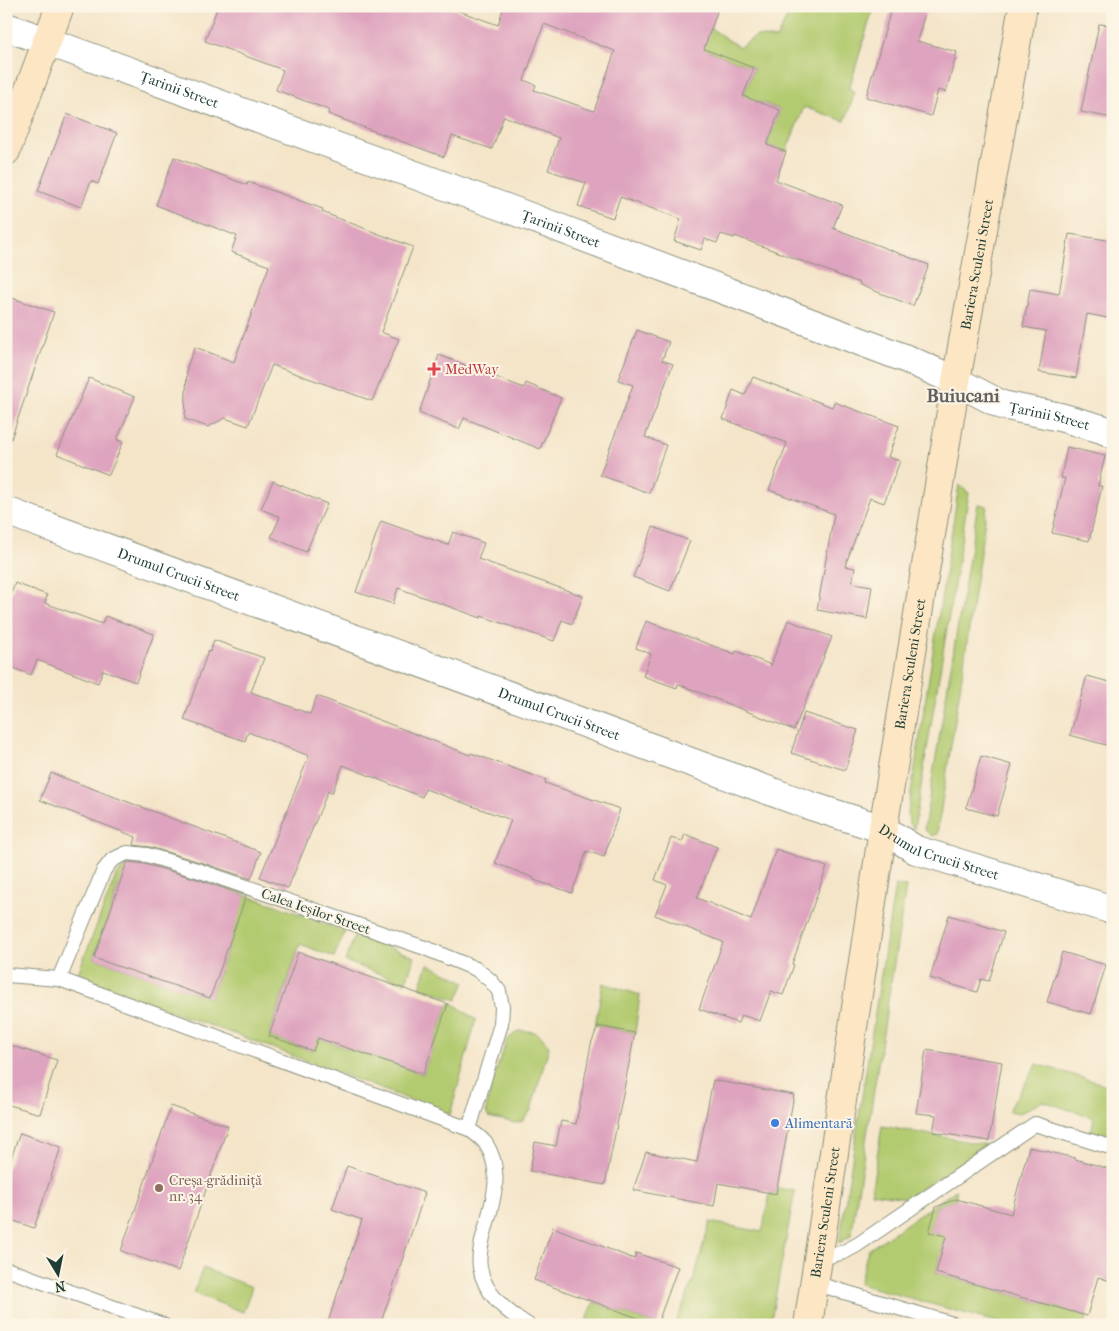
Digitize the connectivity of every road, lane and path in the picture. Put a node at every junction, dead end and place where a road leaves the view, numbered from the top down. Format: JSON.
{"nodes":[{"id":1,"x":60,"y":6,"type":"edge"},
{"id":2,"x":1023,"y":6,"type":"edge"},
{"id":3,"x":6,"y":26,"type":"edge"},
{"id":4,"x":46,"y":41,"type":"junction"},
{"id":5,"x":6,"y":151,"type":"edge"},
{"id":6,"x":956,"y":381,"type":"junction"},
{"id":7,"x":1113,"y":434,"type":"edge"},
{"id":8,"x":6,"y":511,"type":"edge"},
{"id":9,"x":883,"y":829,"type":"junction"},
{"id":10,"x":1113,"y":910,"type":"edge"},
{"id":11,"x":6,"y":975,"type":"edge"},
{"id":12,"x":59,"y":979,"type":"junction"},
{"id":13,"x":469,"y":1129,"type":"junction"},
{"id":14,"x":1113,"y":1148,"type":"edge"},
{"id":15,"x":6,"y":1269,"type":"edge"},
{"id":16,"x":816,"y":1271,"type":"junction"},
{"id":17,"x":163,"y":1325,"type":"edge"},
{"id":18,"x":528,"y":1325,"type":"edge"},
{"id":19,"x":808,"y":1325,"type":"edge"},
{"id":20,"x":956,"y":1325,"type":"edge"}],
"edges":[{"from":1,"to":4,"type":"main road"},
{"from":2,"to":6,"type":"main road","name":"Bariera Sculeni Street"},
{"from":3,"to":4,"type":"street","name":"Țarinii Street"},
{"from":4,"to":5,"type":"main road"},
{"from":4,"to":6,"type":"street","name":"Țarinii Street"},
{"from":6,"to":7,"type":"street","name":"Țarinii Street"},
{"from":6,"to":9,"type":"main road","name":"Bariera Sculeni Street"},
{"from":8,"to":9,"type":"street","name":"Drumul Crucii Street"},
{"from":9,"to":10,"type":"street","name":"Drumul Crucii Street"},
{"from":9,"to":16,"type":"main road","name":"Bariera Sculeni Street"},
{"from":11,"to":12,"type":"lane"},
{"from":12,"to":13,"type":"lane"},
{"from":12,"to":13,"type":"lane","name":"Calea Ieșilor Street"},
{"from":13,"to":18,"type":"lane"},
{"from":14,"to":16,"type":"lane"},
{"from":15,"to":17,"type":"lane"},
{"from":16,"to":19,"type":"main road","name":"Bariera Sculeni Street"},
{"from":16,"to":20,"type":"lane"}]}
